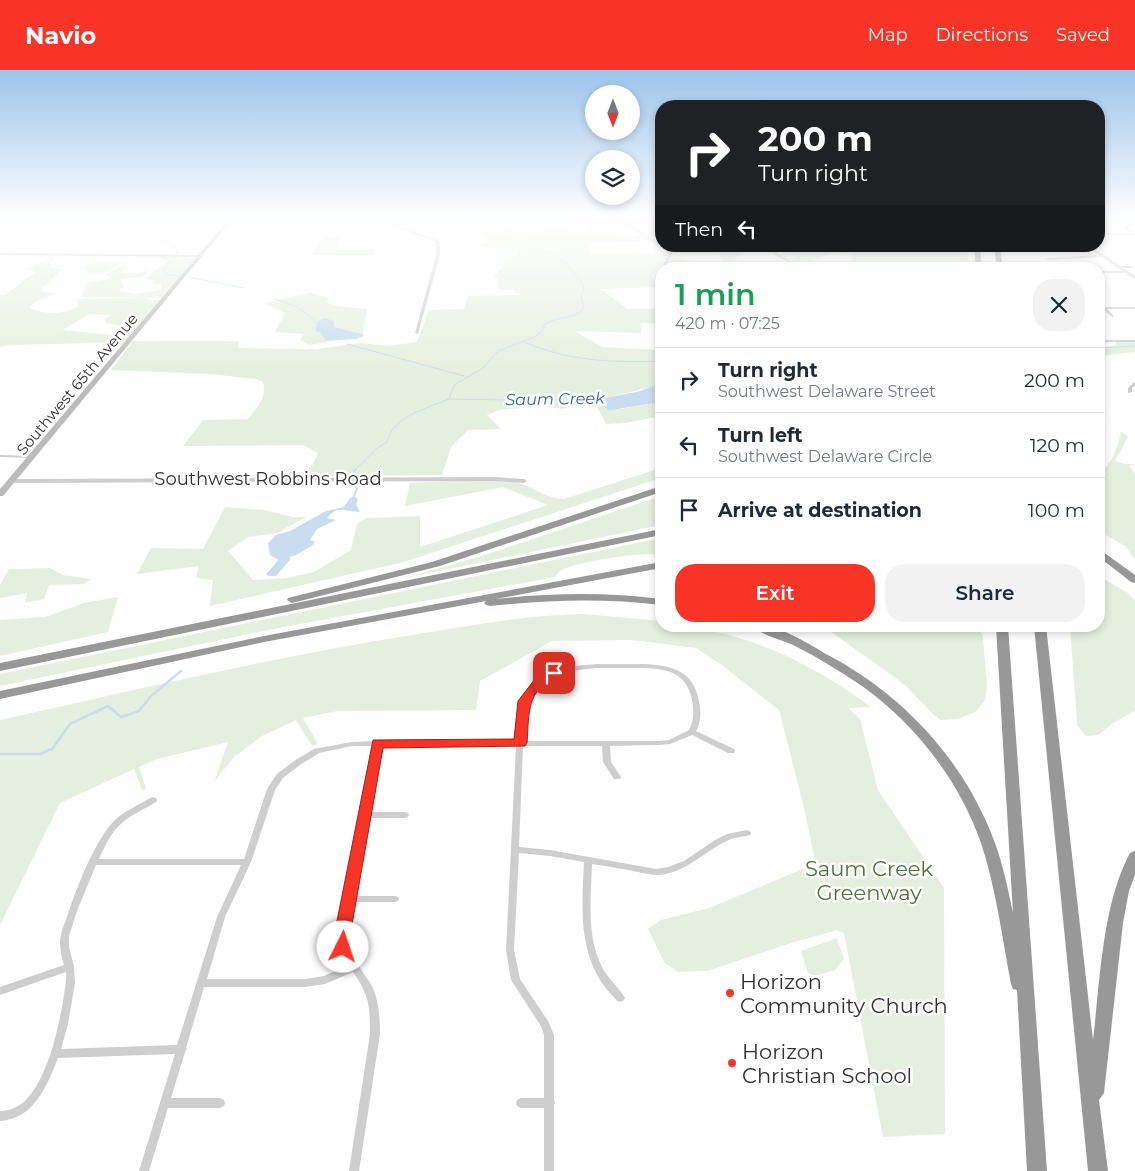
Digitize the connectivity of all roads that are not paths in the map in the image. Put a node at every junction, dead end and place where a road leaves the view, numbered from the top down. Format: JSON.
{"nodes":[{"id":1,"x":188,"y":271,"type":"edge"},
{"id":2,"x":434,"y":271,"type":"edge"},
{"id":3,"x":1105,"y":272,"type":"edge"},
{"id":4,"x":1124,"y":272,"type":"joint"},
{"id":5,"x":1135,"y":278,"type":"edge"},
{"id":6,"x":1105,"y":308,"type":"edge"},
{"id":7,"x":1135,"y":308,"type":"edge"},
{"id":8,"x":1105,"y":310,"type":"edge"},
{"id":9,"x":1112,"y":316,"type":"dead end"},
{"id":10,"x":418,"y":333,"type":"dead end"},
{"id":11,"x":1105,"y":341,"type":"edge"},
{"id":12,"x":1135,"y":341,"type":"edge"},
{"id":13,"x":1135,"y":384,"type":"edge"},
{"id":14,"x":1130,"y":392,"type":"dead end"},
{"id":15,"x":0,"y":456,"type":"edge"},
{"id":16,"x":32,"y":456,"type":"junction"},
{"id":17,"x":341,"y":479,"type":"joint"},
{"id":18,"x":365,"y":479,"type":"joint"},
{"id":19,"x":12,"y":480,"type":"junction"},
{"id":20,"x":524,"y":481,"type":"dead end"},
{"id":21,"x":655,"y":492,"type":"edge"},
{"id":22,"x":0,"y":494,"type":"edge"},
{"id":23,"x":655,"y":533,"type":"edge"},
{"id":24,"x":1105,"y":557,"type":"edge"},
{"id":25,"x":655,"y":566,"type":"edge"},
{"id":26,"x":1135,"y":580,"type":"edge"},
{"id":27,"x":655,"y":601,"type":"edge"},
{"id":28,"x":414,"y":612,"type":"junction"},
{"id":29,"x":773,"y":632,"type":"edge"},
{"id":30,"x":1002,"y":632,"type":"edge"},
{"id":31,"x":1041,"y":632,"type":"edge"},
{"id":32,"x":127,"y":640,"type":"junction"},
{"id":33,"x":0,"y":667,"type":"edge"},
{"id":34,"x":0,"y":695,"type":"edge"},
{"id":35,"x":692,"y":732,"type":"junction"},
{"id":36,"x":378,"y":743,"type":"junction"},
{"id":37,"x":520,"y":743,"type":"junction"},
{"id":38,"x":606,"y":744,"type":"junction"},
{"id":39,"x":731,"y":751,"type":"dead end"},
{"id":40,"x":617,"y":777,"type":"dead end"},
{"id":41,"x":153,"y":800,"type":"dead end"},
{"id":42,"x":364,"y":815,"type":"junction"},
{"id":43,"x":405,"y":815,"type":"dead end"},
{"id":44,"x":747,"y":833,"type":"dead end"},
{"id":45,"x":515,"y":850,"type":"junction"},
{"id":46,"x":1135,"y":857,"type":"edge"},
{"id":47,"x":588,"y":861,"type":"junction"},
{"id":48,"x":94,"y":862,"type":"junction"},
{"id":49,"x":247,"y":862,"type":"junction"},
{"id":50,"x":349,"y":899,"type":"junction"},
{"id":51,"x":395,"y":899,"type":"dead end"},
{"id":52,"x":354,"y":967,"type":"junction"},
{"id":53,"x":70,"y":968,"type":"junction"},
{"id":54,"x":201,"y":983,"type":"junction"},
{"id":55,"x":0,"y":991,"type":"edge"},
{"id":56,"x":620,"y":998,"type":"dead end"},
{"id":57,"x":1027,"y":1022,"type":"junction"},
{"id":58,"x":182,"y":1049,"type":"junction"},
{"id":59,"x":54,"y":1054,"type":"junction"},
{"id":60,"x":165,"y":1102,"type":"junction"},
{"id":61,"x":220,"y":1103,"type":"dead end"},
{"id":62,"x":522,"y":1103,"type":"dead end"},
{"id":63,"x":550,"y":1103,"type":"junction"},
{"id":64,"x":1092,"y":1114,"type":"junction"},
{"id":65,"x":0,"y":1116,"type":"edge"},
{"id":66,"x":144,"y":1171,"type":"edge"},
{"id":67,"x":354,"y":1171,"type":"edge"},
{"id":68,"x":549,"y":1171,"type":"edge"},
{"id":69,"x":1037,"y":1171,"type":"edge"},
{"id":70,"x":1098,"y":1171,"type":"edge"}],
"edges":[{"from":1,"to":16,"type":"main road","name":"Southwest 65th Avenue"},
{"from":2,"to":10,"type":"street"},
{"from":3,"to":4,"type":"street"},
{"from":4,"to":5,"type":"street"},
{"from":6,"to":7,"type":"street"},
{"from":8,"to":9,"type":"street"},
{"from":11,"to":12,"type":"street"},
{"from":13,"to":14,"type":"street"},
{"from":15,"to":16,"type":"street"},
{"from":16,"to":19,"type":"main road","name":"Southwest 65th Avenue"},
{"from":17,"to":18,"type":"street","name":"Southwest Robbins Road"},
{"from":17,"to":19,"type":"street","name":"Southwest Robbins Road"},
{"from":18,"to":20,"type":"street","name":"Southwest Robbins Road"},
{"from":19,"to":22,"type":"main road","name":"Southwest 65th Avenue"},
{"from":21,"to":32,"type":"highway"},
{"from":23,"to":32,"type":"highway"},
{"from":24,"to":26,"type":"highway"},
{"from":25,"to":28,"type":"highway"},
{"from":27,"to":28,"type":"highway"},
{"from":28,"to":34,"type":"highway"},
{"from":29,"to":57,"type":"highway"},
{"from":30,"to":57,"type":"highway"},
{"from":31,"to":64,"type":"highway"},
{"from":32,"to":33,"type":"highway"},
{"from":35,"to":37,"type":"street"},
{"from":35,"to":38,"type":"street"},
{"from":35,"to":39,"type":"street"},
{"from":36,"to":37,"type":"street"},
{"from":36,"to":42,"type":"street"},
{"from":36,"to":49,"type":"street"},
{"from":37,"to":38,"type":"street"},
{"from":37,"to":45,"type":"street"},
{"from":38,"to":40,"type":"street"},
{"from":41,"to":48,"type":"street"},
{"from":42,"to":43,"type":"street"},
{"from":42,"to":50,"type":"street"},
{"from":44,"to":47,"type":"street"},
{"from":45,"to":47,"type":"street"},
{"from":45,"to":63,"type":"street"},
{"from":46,"to":64,"type":"highway"},
{"from":47,"to":56,"type":"street"},
{"from":48,"to":49,"type":"street"},
{"from":48,"to":53,"type":"street"},
{"from":49,"to":54,"type":"street"},
{"from":50,"to":51,"type":"street"},
{"from":50,"to":52,"type":"street"},
{"from":52,"to":54,"type":"street"},
{"from":52,"to":67,"type":"street"},
{"from":53,"to":55,"type":"street"},
{"from":53,"to":59,"type":"street"},
{"from":54,"to":58,"type":"street"},
{"from":57,"to":69,"type":"highway"},
{"from":58,"to":59,"type":"street"},
{"from":58,"to":60,"type":"street"},
{"from":59,"to":65,"type":"street"},
{"from":60,"to":61,"type":"street"},
{"from":60,"to":66,"type":"street"},
{"from":62,"to":63,"type":"street"},
{"from":63,"to":68,"type":"street"},
{"from":64,"to":70,"type":"highway"}]}
